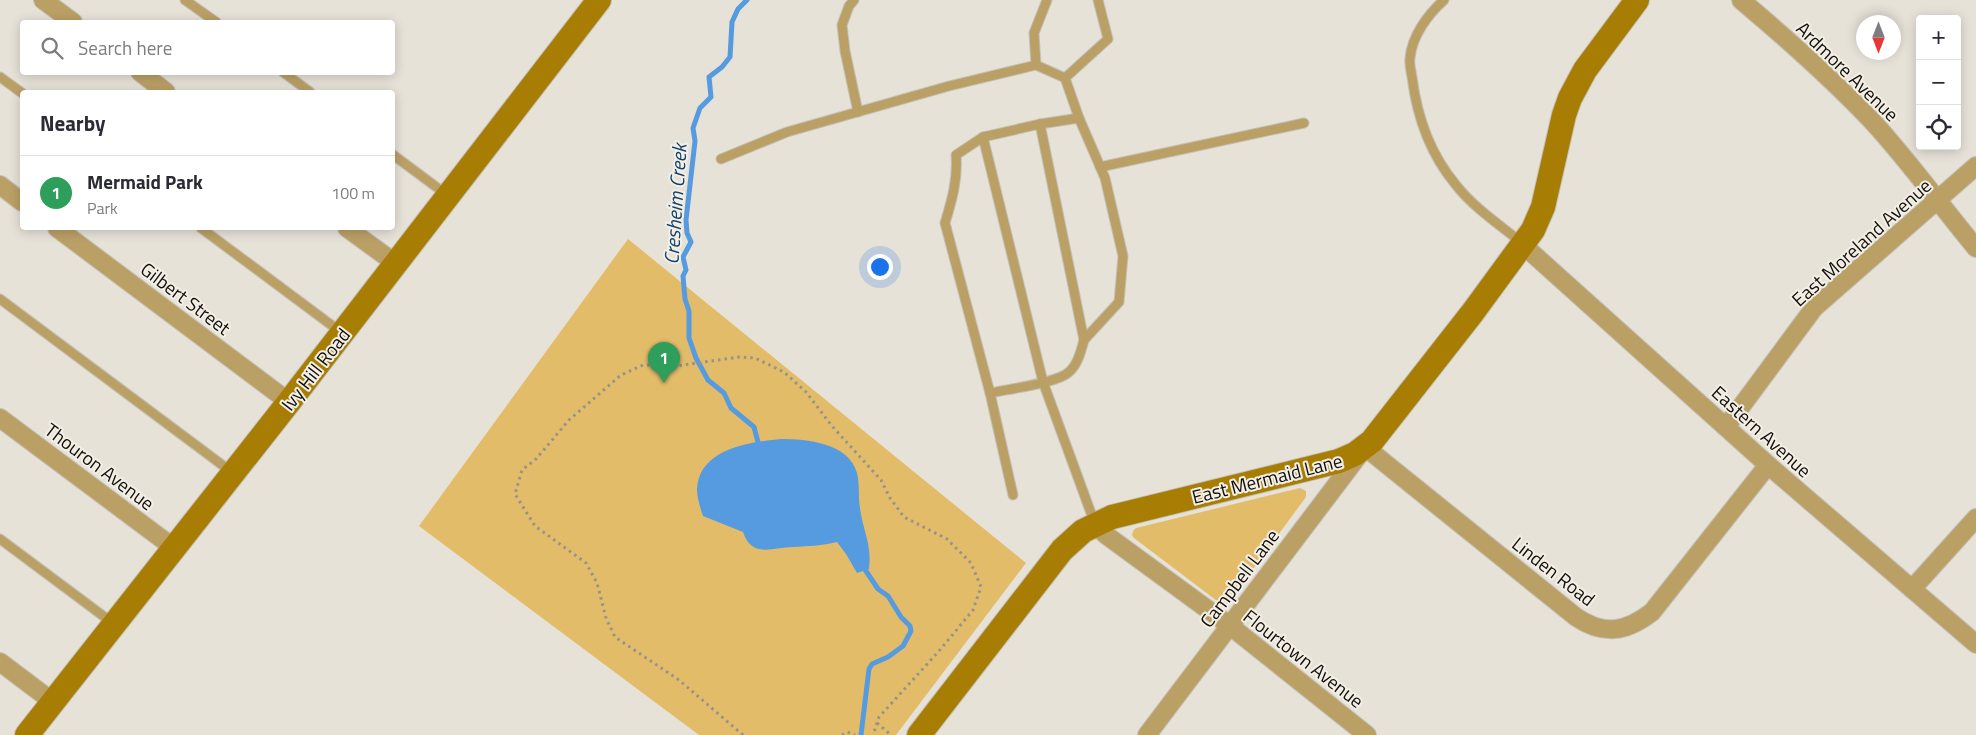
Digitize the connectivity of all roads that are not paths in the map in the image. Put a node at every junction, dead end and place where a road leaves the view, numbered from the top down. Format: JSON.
{"nodes":[{"id":1,"x":43,"y":0,"type":"edge"},
{"id":2,"x":186,"y":0,"type":"edge"},
{"id":3,"x":599,"y":0,"type":"edge"},
{"id":4,"x":854,"y":0,"type":"edge"},
{"id":5,"x":1047,"y":0,"type":"edge"},
{"id":6,"x":1098,"y":0,"type":"edge"},
{"id":7,"x":1444,"y":0,"type":"edge"},
{"id":8,"x":1637,"y":0,"type":"edge"},
{"id":9,"x":1741,"y":0,"type":"edge"},
{"id":10,"x":70,"y":20,"type":"edge"},
{"id":11,"x":213,"y":20,"type":"edge"},
{"id":12,"x":1036,"y":65,"type":"junction"},
{"id":13,"x":144,"y":75,"type":"edge"},
{"id":14,"x":287,"y":75,"type":"edge"},
{"id":15,"x":0,"y":77,"type":"edge"},
{"id":16,"x":1065,"y":78,"type":"junction"},
{"id":17,"x":163,"y":90,"type":"edge"},
{"id":18,"x":307,"y":90,"type":"edge"},
{"id":19,"x":20,"y":92,"type":"edge"},
{"id":20,"x":858,"y":112,"type":"junction"},
{"id":21,"x":1079,"y":118,"type":"junction"},
{"id":22,"x":1304,"y":123,"type":"dead end"},
{"id":23,"x":1040,"y":124,"type":"junction"},
{"id":24,"x":983,"y":137,"type":"junction"},
{"id":25,"x":395,"y":156,"type":"edge"},
{"id":26,"x":721,"y":159,"type":"dead end"},
{"id":27,"x":1976,"y":166,"type":"edge"},
{"id":28,"x":1100,"y":168,"type":"junction"},
{"id":29,"x":0,"y":185,"type":"edge"},
{"id":30,"x":447,"y":195,"type":"junction"},
{"id":31,"x":20,"y":200,"type":"edge"},
{"id":32,"x":1937,"y":200,"type":"junction"},
{"id":33,"x":60,"y":230,"type":"edge"},
{"id":34,"x":205,"y":230,"type":"edge"},
{"id":35,"x":350,"y":230,"type":"edge"},
{"id":36,"x":1523,"y":245,"type":"junction"},
{"id":37,"x":1976,"y":248,"type":"edge"},
{"id":38,"x":395,"y":264,"type":"junction"},
{"id":39,"x":0,"y":299,"type":"edge"},
{"id":40,"x":342,"y":333,"type":"junction"},
{"id":41,"x":1084,"y":340,"type":"junction"},
{"id":42,"x":1043,"y":382,"type":"junction"},
{"id":43,"x":990,"y":393,"type":"junction"},
{"id":44,"x":289,"y":402,"type":"junction"},
{"id":45,"x":0,"y":418,"type":"edge"},
{"id":46,"x":1726,"y":427,"type":"junction"},
{"id":47,"x":1365,"y":447,"type":"junction"},
{"id":48,"x":1768,"y":465,"type":"junction"},
{"id":49,"x":234,"y":473,"type":"junction"},
{"id":50,"x":1013,"y":495,"type":"dead end"},
{"id":51,"x":1976,"y":518,"type":"edge"},
{"id":52,"x":1095,"y":524,"type":"junction"},
{"id":53,"x":0,"y":539,"type":"edge"},
{"id":54,"x":174,"y":548,"type":"junction"},
{"id":55,"x":1912,"y":589,"type":"junction"},
{"id":56,"x":114,"y":624,"type":"junction"},
{"id":57,"x":1229,"y":625,"type":"junction"},
{"id":58,"x":1976,"y":644,"type":"edge"},
{"id":59,"x":0,"y":662,"type":"edge"},
{"id":60,"x":53,"y":702,"type":"junction"},
{"id":61,"x":27,"y":735,"type":"edge"},
{"id":62,"x":919,"y":735,"type":"edge"},
{"id":63,"x":1147,"y":735,"type":"edge"},
{"id":64,"x":1367,"y":735,"type":"edge"}],
"edges":[{"from":1,"to":10,"type":"street"},
{"from":2,"to":11,"type":"lane"},
{"from":3,"to":30,"type":"main road","name":"Ivy Hill Road"},
{"from":4,"to":20,"type":"lane"},
{"from":5,"to":12,"type":"lane"},
{"from":6,"to":16,"type":"lane"},
{"from":7,"to":36,"type":"lane"},
{"from":8,"to":36,"type":"main road","name":"East Mermaid Lane"},
{"from":9,"to":32,"type":"street","name":"Ardmore Avenue"},
{"from":12,"to":16,"type":"lane"},
{"from":12,"to":20,"type":"lane"},
{"from":13,"to":17,"type":"street"},
{"from":14,"to":18,"type":"lane"},
{"from":15,"to":19,"type":"lane"},
{"from":16,"to":21,"type":"lane"},
{"from":20,"to":26,"type":"lane"},
{"from":21,"to":23,"type":"lane"},
{"from":21,"to":28,"type":"lane"},
{"from":22,"to":28,"type":"lane"},
{"from":23,"to":24,"type":"lane"},
{"from":23,"to":41,"type":"lane"},
{"from":24,"to":42,"type":"lane"},
{"from":24,"to":43,"type":"lane"},
{"from":25,"to":30,"type":"lane"},
{"from":27,"to":32,"type":"street","name":"East Moreland Avenue"},
{"from":28,"to":41,"type":"lane"},
{"from":29,"to":31,"type":"street"},
{"from":30,"to":38,"type":"main road","name":"Ivy Hill Road"},
{"from":32,"to":37,"type":"street","name":"Ardmore Avenue"},
{"from":32,"to":46,"type":"street","name":"East Moreland Avenue"},
{"from":33,"to":44,"type":"street","name":"Gilbert Street"},
{"from":34,"to":40,"type":"lane"},
{"from":35,"to":38,"type":"street"},
{"from":36,"to":46,"type":"street","name":"Eastern Avenue"},
{"from":36,"to":47,"type":"main road","name":"East Mermaid Lane"},
{"from":38,"to":40,"type":"main road","name":"Ivy Hill Road"},
{"from":39,"to":49,"type":"lane"},
{"from":40,"to":44,"type":"main road","name":"Ivy Hill Road"},
{"from":41,"to":42,"type":"lane"},
{"from":42,"to":43,"type":"lane"},
{"from":42,"to":52,"type":"lane"},
{"from":43,"to":50,"type":"lane"},
{"from":44,"to":49,"type":"main road","name":"Ivy Hill Road"},
{"from":45,"to":54,"type":"street","name":"Thouron Avenue"},
{"from":46,"to":48,"type":"street","name":"Eastern Avenue"},
{"from":47,"to":48,"type":"street","name":"Linden Road"},
{"from":47,"to":52,"type":"main road","name":"East Mermaid Lane"},
{"from":47,"to":57,"type":"street","name":"Campbell Lane"},
{"from":48,"to":55,"type":"street","name":"Eastern Avenue"},
{"from":49,"to":54,"type":"main road","name":"Ivy Hill Road"},
{"from":51,"to":55,"type":"street"},
{"from":52,"to":57,"type":"street","name":"Flourtown Avenue"},
{"from":52,"to":62,"type":"main road","name":"East Mermaid Lane"},
{"from":53,"to":56,"type":"lane"},
{"from":54,"to":56,"type":"main road","name":"Ivy Hill Road"},
{"from":55,"to":58,"type":"street","name":"Eastern Avenue"},
{"from":56,"to":60,"type":"main road","name":"Ivy Hill Road"},
{"from":57,"to":63,"type":"street","name":"Campbell Lane"},
{"from":57,"to":64,"type":"street","name":"Flourtown Avenue"},
{"from":59,"to":60,"type":"street"},
{"from":60,"to":61,"type":"main road","name":"Ivy Hill Road"}]}
